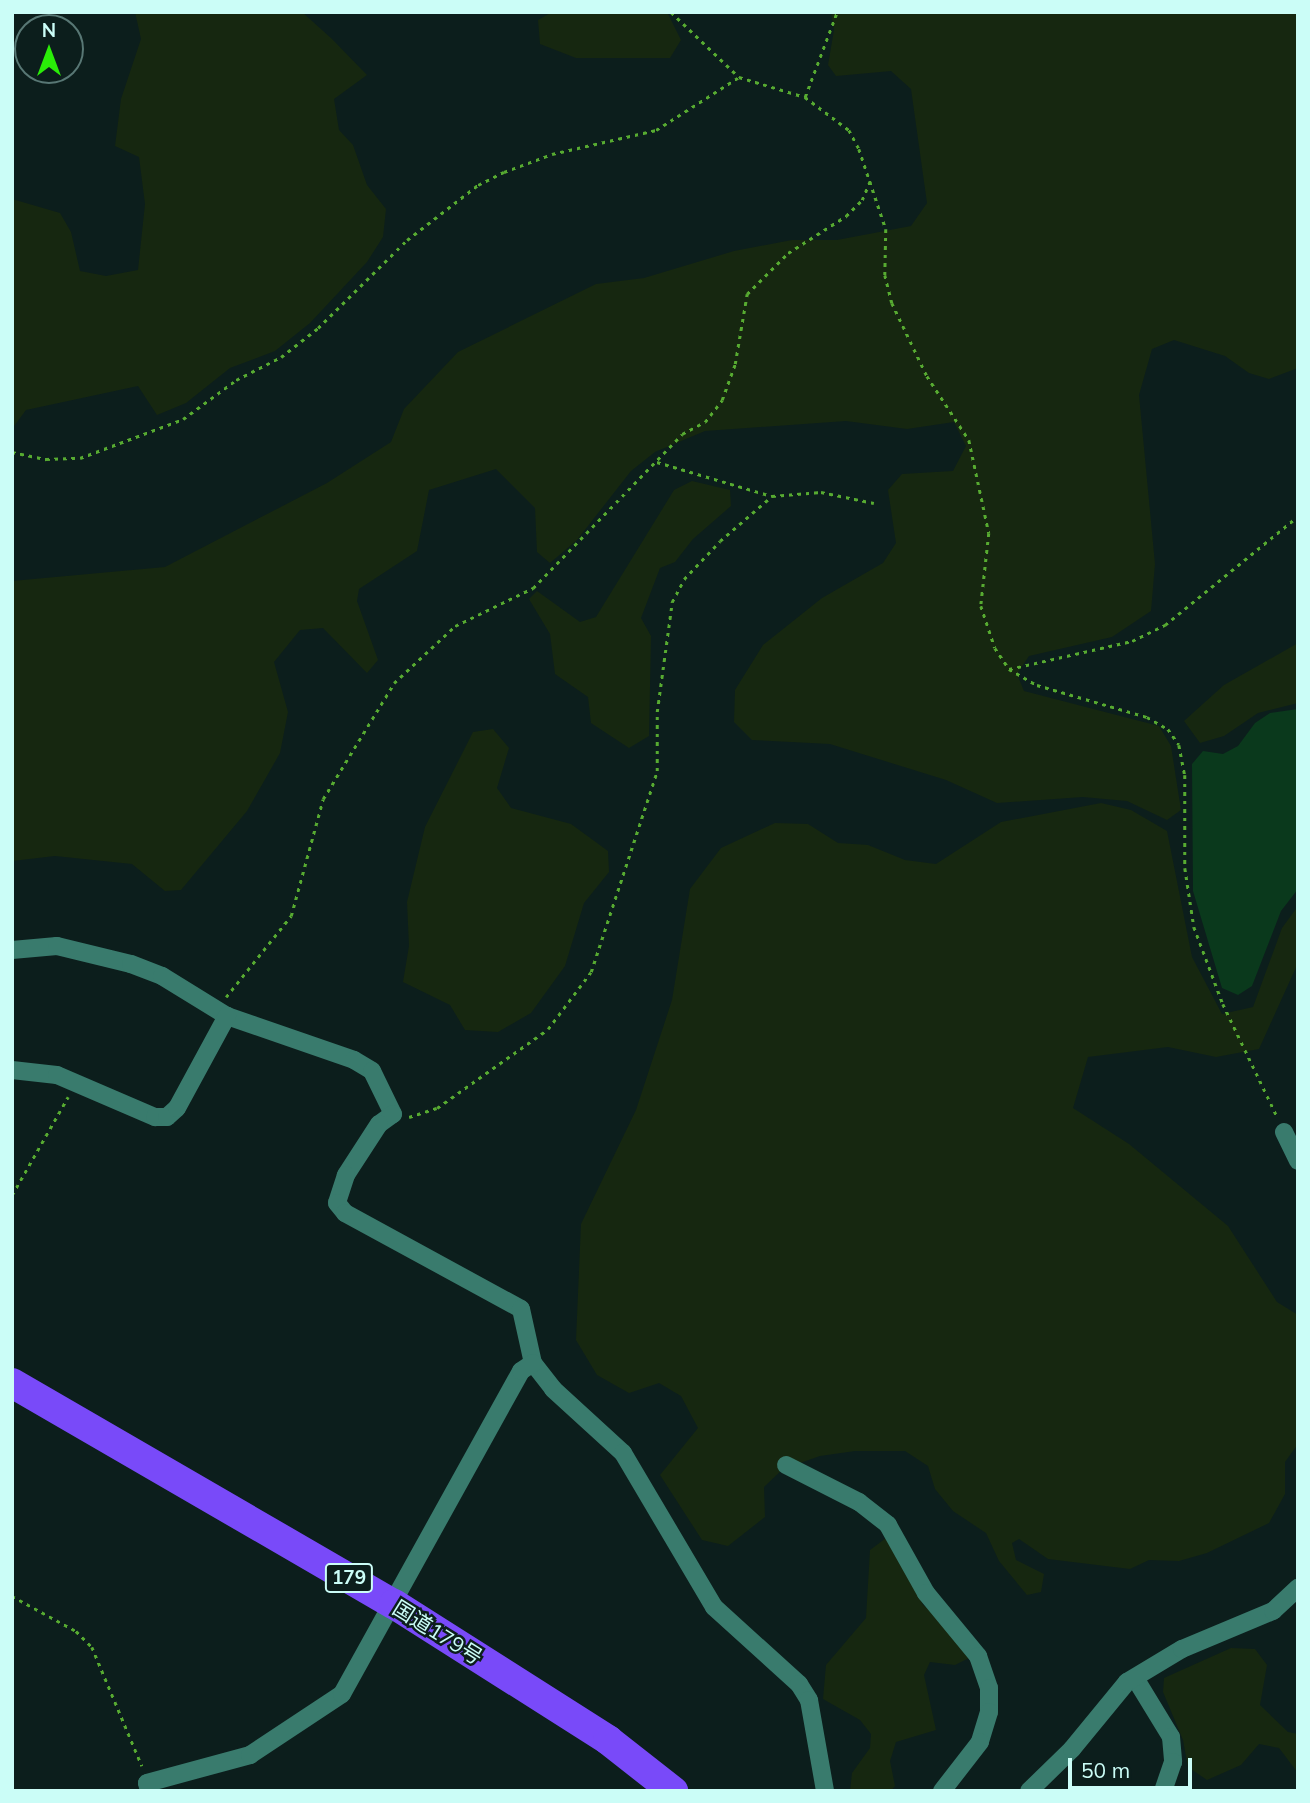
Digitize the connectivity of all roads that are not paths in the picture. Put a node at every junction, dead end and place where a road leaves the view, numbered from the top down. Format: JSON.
{"nodes":[{"id":1,"x":12,"y":950,"type":"edge"},
{"id":2,"x":221,"y":1013,"type":"junction"},
{"id":3,"x":12,"y":1070,"type":"edge"},
{"id":4,"x":1284,"y":1132,"type":"road end"},
{"id":5,"x":1298,"y":1161,"type":"edge"},
{"id":6,"x":533,"y":1363,"type":"junction"},
{"id":7,"x":12,"y":1383,"type":"edge"},
{"id":8,"x":786,"y":1465,"type":"dead end"},
{"id":9,"x":1298,"y":1588,"type":"edge"},
{"id":10,"x":394,"y":1604,"type":"junction"},
{"id":11,"x":1135,"y":1678,"type":"junction"},
{"id":12,"x":148,"y":1787,"type":"edge"},
{"id":13,"x":673,"y":1791,"type":"edge"},
{"id":14,"x":825,"y":1791,"type":"edge"},
{"id":15,"x":942,"y":1791,"type":"edge"},
{"id":16,"x":1028,"y":1791,"type":"edge"},
{"id":17,"x":1163,"y":1791,"type":"edge"}],
"edges":[{"from":1,"to":2,"type":"street"},
{"from":2,"to":3,"type":"street"},
{"from":2,"to":6,"type":"street"},
{"from":4,"to":5,"type":"street"},
{"from":6,"to":10,"type":"street"},
{"from":6,"to":14,"type":"street"},
{"from":7,"to":10,"type":"highway","name":"国道179号","number":"179"},
{"from":8,"to":15,"type":"street"},
{"from":9,"to":11,"type":"street"},
{"from":10,"to":12,"type":"street"},
{"from":10,"to":13,"type":"highway","name":"国道179号","number":"179"},
{"from":11,"to":16,"type":"street"},
{"from":11,"to":17,"type":"street"}]}
